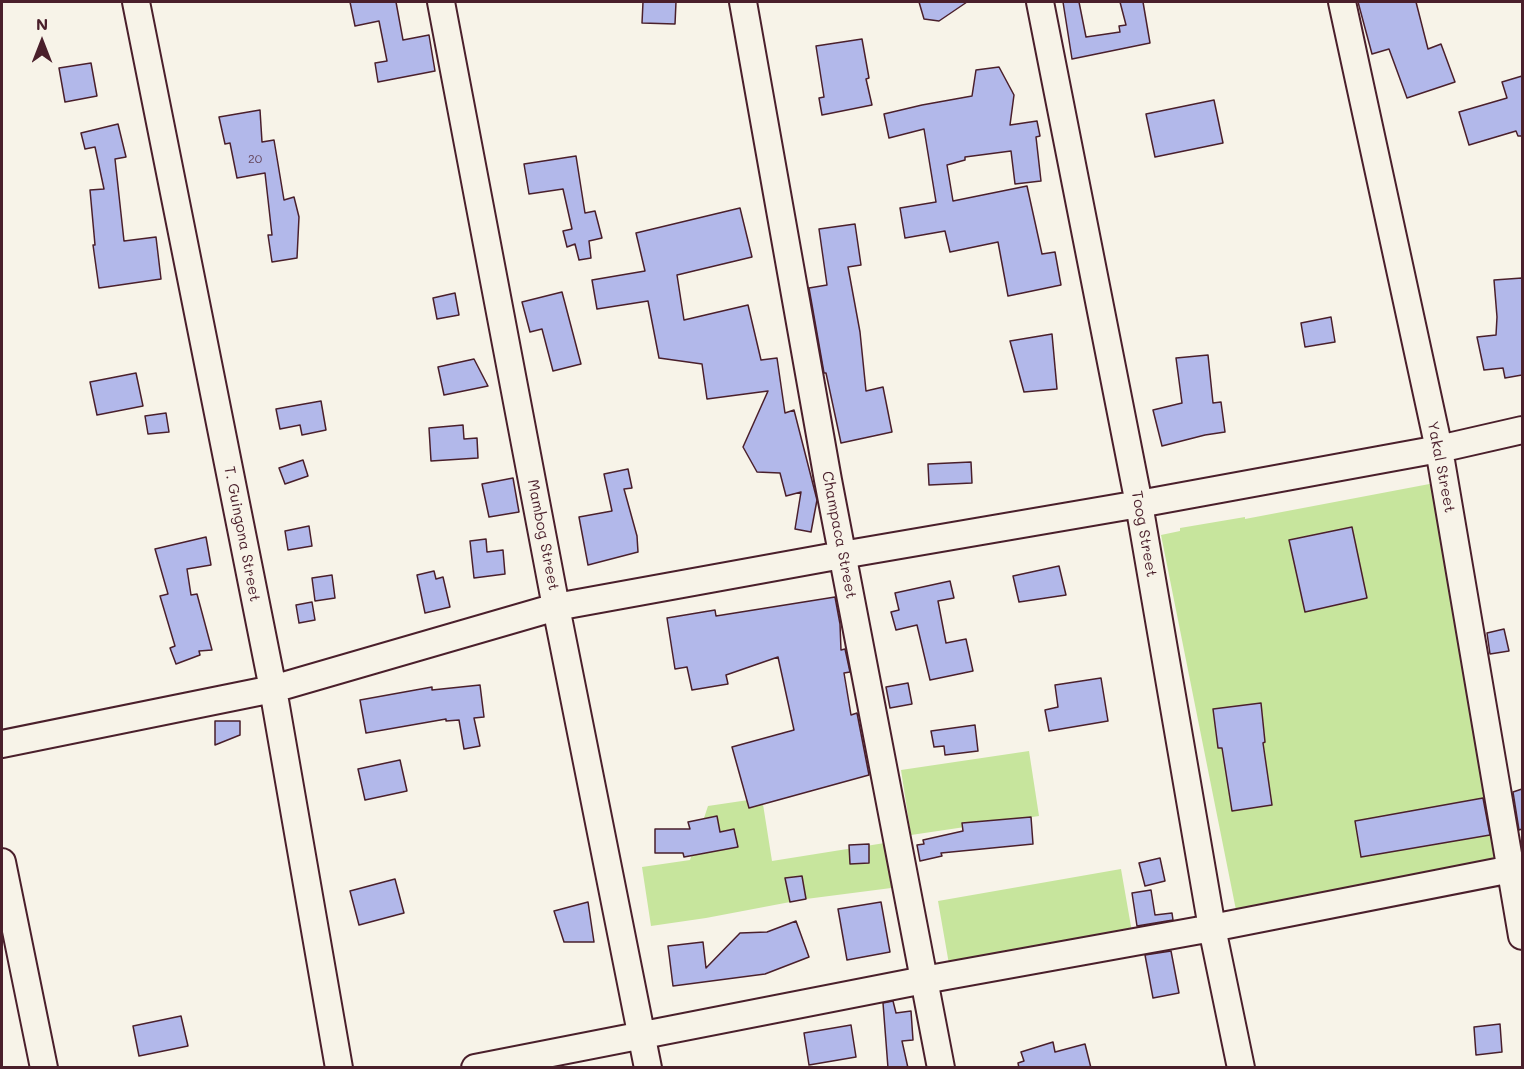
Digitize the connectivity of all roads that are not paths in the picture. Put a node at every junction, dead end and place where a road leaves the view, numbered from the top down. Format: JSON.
{"nodes":[{"id":1,"x":136,"y":2,"type":"edge"},
{"id":2,"x":441,"y":2,"type":"edge"},
{"id":3,"x":743,"y":2,"type":"edge"},
{"id":4,"x":1040,"y":2,"type":"edge"},
{"id":5,"x":1342,"y":2,"type":"edge"},
{"id":6,"x":1522,"y":430,"type":"edge"},
{"id":7,"x":1439,"y":449,"type":"junction"},
{"id":8,"x":1139,"y":504,"type":"junction"},
{"id":9,"x":842,"y":555,"type":"junction"},
{"id":10,"x":556,"y":608,"type":"junction"},
{"id":11,"x":273,"y":689,"type":"junction"},
{"id":12,"x":2,"y":744,"type":"edge"},
{"id":13,"x":2,"y":862,"type":"edge"},
{"id":14,"x":1516,"y":868,"type":"edge"},
{"id":15,"x":1212,"y":928,"type":"junction"},
{"id":16,"x":1522,"y":936,"type":"edge"},
{"id":17,"x":924,"y":980,"type":"junction"},
{"id":18,"x":641,"y":1035,"type":"junction"},
{"id":19,"x":44,"y":1068,"type":"edge"},
{"id":20,"x":339,"y":1068,"type":"edge"},
{"id":21,"x":475,"y":1068,"type":"edge"},
{"id":22,"x":648,"y":1068,"type":"edge"},
{"id":23,"x":941,"y":1068,"type":"edge"},
{"id":24,"x":1241,"y":1068,"type":"edge"}],
"edges":[{"from":1,"to":11,"type":"street","name":"T. Guingona Street"},
{"from":2,"to":10,"type":"street","name":"Mambog Street"},
{"from":3,"to":9,"type":"street","name":"Champaca Street"},
{"from":4,"to":8,"type":"street","name":"Toog Street"},
{"from":5,"to":7,"type":"street","name":"Yakal Street"},
{"from":6,"to":7,"type":"street"},
{"from":7,"to":8,"type":"street"},
{"from":7,"to":14,"type":"street","name":"Yakal Street"},
{"from":8,"to":9,"type":"street"},
{"from":8,"to":15,"type":"street","name":"Toog Street"},
{"from":9,"to":10,"type":"street"},
{"from":9,"to":17,"type":"street","name":"Champaca Street"},
{"from":10,"to":11,"type":"street"},
{"from":10,"to":18,"type":"street","name":"Mambog Street"},
{"from":11,"to":12,"type":"street"},
{"from":11,"to":20,"type":"street","name":"T. Guingona Street"},
{"from":13,"to":19,"type":"street"},
{"from":14,"to":15,"type":"street"},
{"from":14,"to":16,"type":"street","name":"Yakal Street"},
{"from":15,"to":17,"type":"street"},
{"from":15,"to":24,"type":"street","name":"Toog Street"},
{"from":17,"to":18,"type":"street"},
{"from":17,"to":23,"type":"street","name":"Champaca Street"},
{"from":18,"to":21,"type":"street"},
{"from":18,"to":22,"type":"street","name":"Mambog Street"}]}
